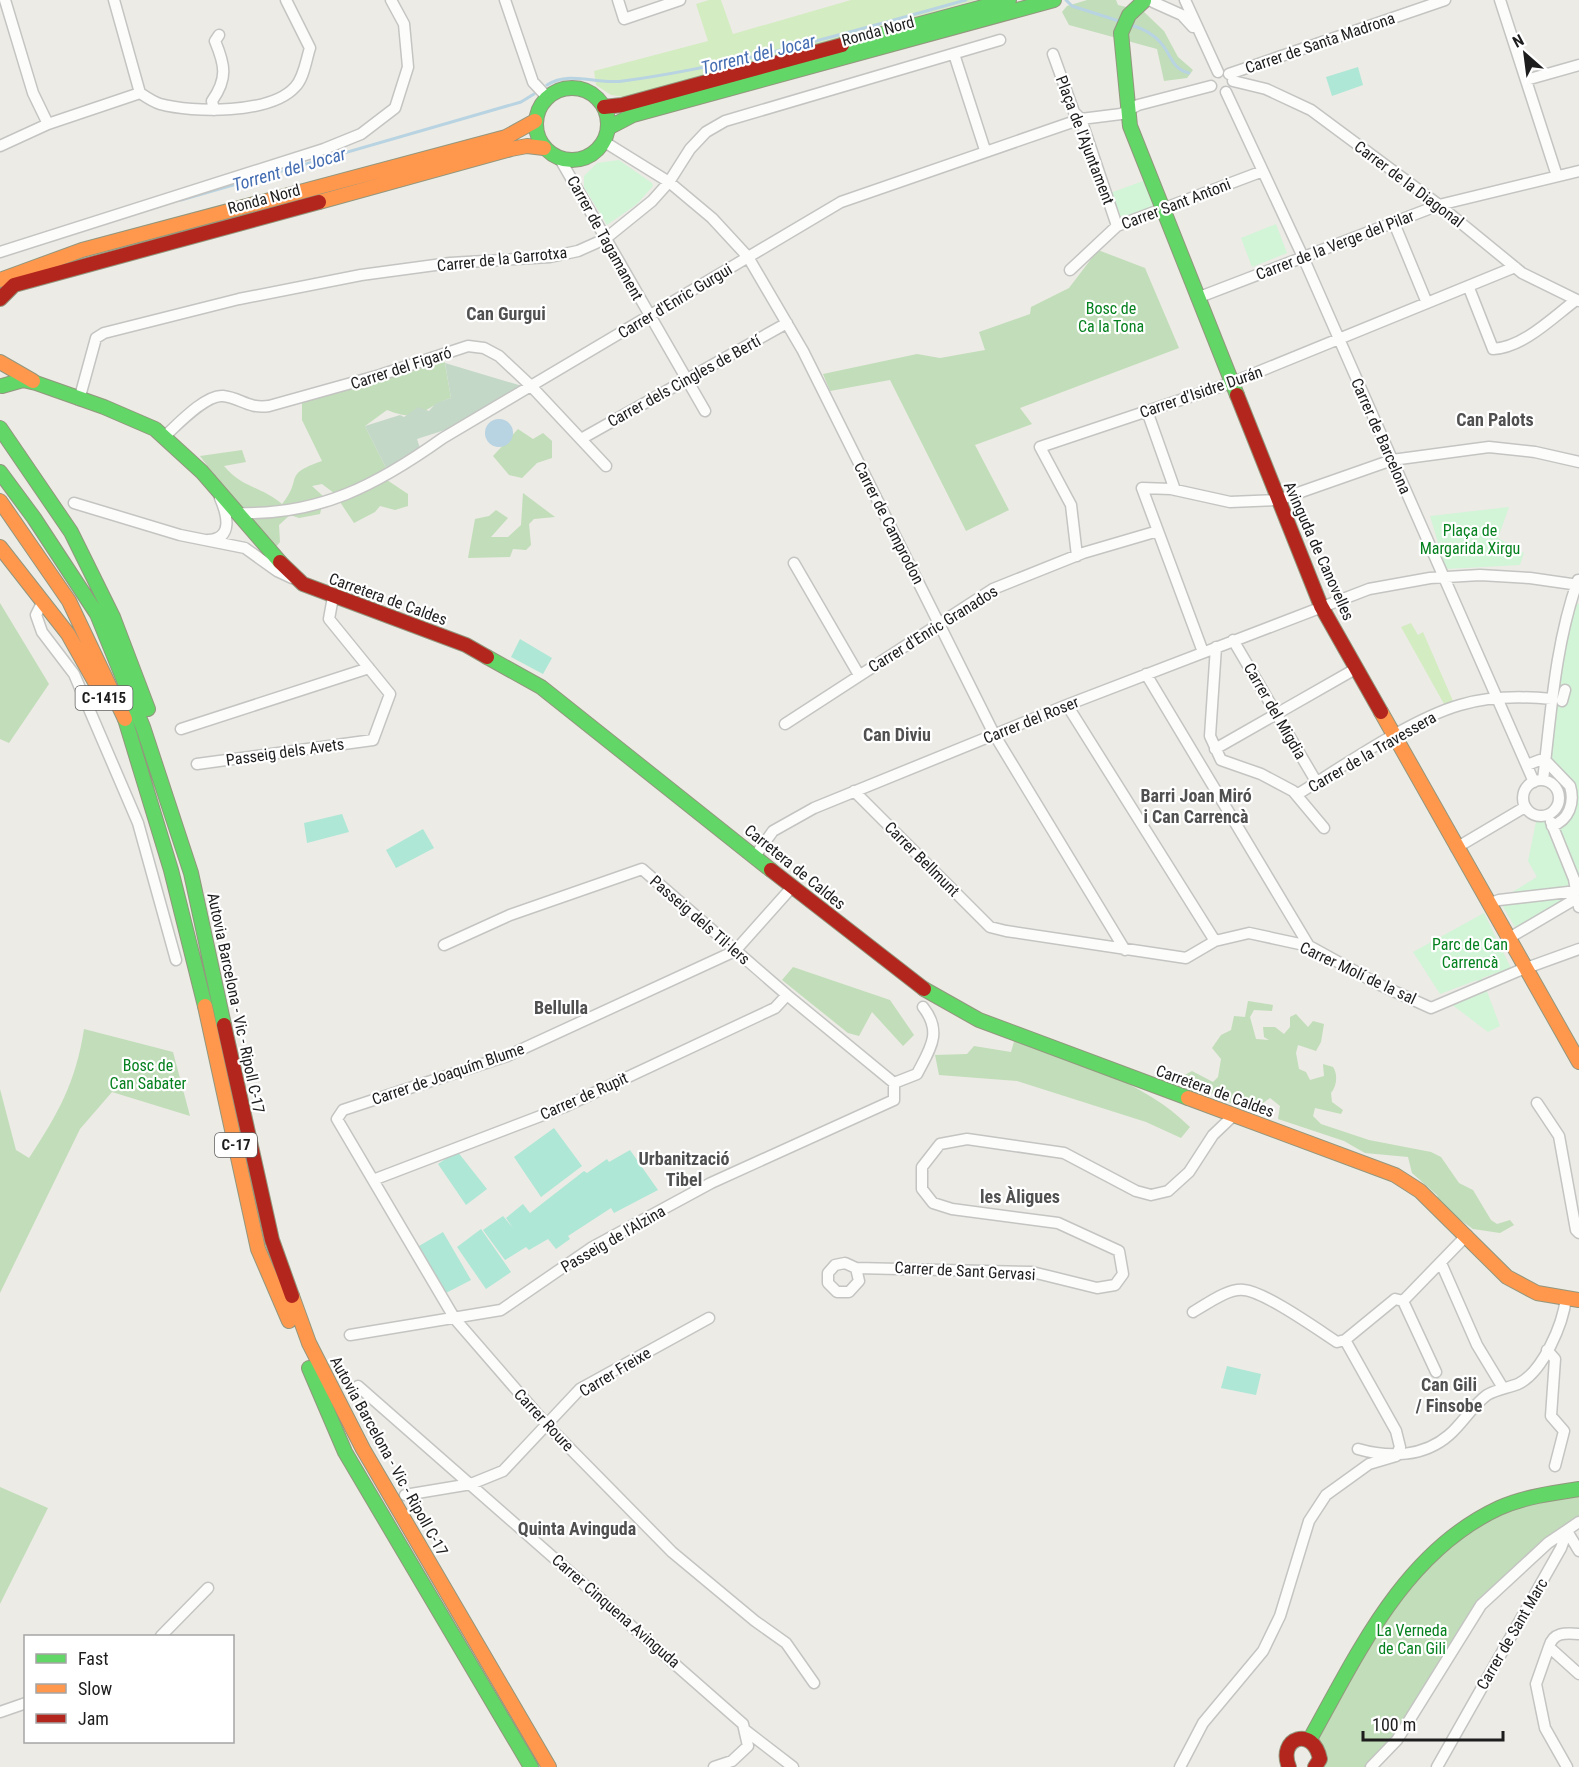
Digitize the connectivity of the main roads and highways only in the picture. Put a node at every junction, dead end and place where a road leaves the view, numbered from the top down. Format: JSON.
{"nodes":[{"id":1,"x":1009,"y":0,"type":"edge"},
{"id":2,"x":1054,"y":0,"type":"edge"},
{"id":3,"x":1149,"y":1,"type":"edge"},
{"id":4,"x":604,"y":107,"type":"junction"},
{"id":5,"x":535,"y":121,"type":"junction"},
{"id":6,"x":606,"y":135,"type":"junction"},
{"id":7,"x":544,"y":148,"type":"junction"},
{"id":8,"x":0,"y":280,"type":"edge"},
{"id":9,"x":0,"y":299,"type":"edge"},
{"id":10,"x":0,"y":362,"type":"edge"},
{"id":11,"x":0,"y":370,"type":"edge"},
{"id":12,"x":36,"y":383,"type":"junction"},
{"id":13,"x":1,"y":389,"type":"edge"},
{"id":14,"x":0,"y":428,"type":"edge"},
{"id":15,"x":0,"y":472,"type":"edge"},
{"id":16,"x":0,"y":501,"type":"edge"},
{"id":17,"x":0,"y":547,"type":"edge"},
{"id":18,"x":171,"y":870,"type":"junction"},
{"id":19,"x":190,"y":873,"type":"junction"},
{"id":20,"x":1579,"y":1062,"type":"edge"},
{"id":21,"x":1573,"y":1299,"type":"edge"},
{"id":22,"x":1579,"y":1489,"type":"edge"},
{"id":23,"x":526,"y":1728,"type":"junction"},
{"id":24,"x":1310,"y":1739,"type":"junction"},
{"id":25,"x":531,"y":1767,"type":"edge"},
{"id":26,"x":549,"y":1767,"type":"edge"},
{"id":27,"x":554,"y":1767,"type":"edge"},
{"id":28,"x":1289,"y":1767,"type":"edge"},
{"id":29,"x":1315,"y":1767,"type":"edge"}],
"edges":[{"from":1,"to":4,"type":"main road","name":"Ronda Nord"},
{"from":2,"to":6,"type":"main road","name":"Ronda Nord"},
{"from":3,"to":20,"type":"main road","name":"Avinguda de Canovelles"},
{"from":4,"to":5,"type":"main road"},
{"from":4,"to":6,"type":"main road"},
{"from":5,"to":7,"type":"main road"},
{"from":5,"to":8,"type":"main road","name":"Ronda Nord"},
{"from":6,"to":7,"type":"main road"},
{"from":7,"to":9,"type":"main road","name":"Ronda Nord"},
{"from":10,"to":12,"type":"main road","name":"Carretera de Caldes"},
{"from":11,"to":13,"type":"main road"},
{"from":12,"to":13,"type":"main road"},
{"from":12,"to":21,"type":"main road","name":"Carretera de Caldes"},
{"from":14,"to":19,"type":"main road"},
{"from":15,"to":19,"type":"main road","name":"Autovia Barcelona - Vic - Ripoll C-17","number":"C-17"},
{"from":16,"to":18,"type":"main road","name":"Autovia Barcelona - Vic - Ripoll C-17","number":"C-17"},
{"from":17,"to":18,"type":"main road","number":"C-1415"},
{"from":18,"to":25,"type":"main road","name":"Autovia Barcelona - Vic - Ripoll C-17","number":"C-17"},
{"from":19,"to":23,"type":"main road","name":"Autovia Barcelona - Vic - Ripoll C-17","number":"C-17"},
{"from":22,"to":24,"type":"main road"},
{"from":23,"to":26,"type":"main road","name":"Autovia Barcelona - Vic - Ripoll C-17","number":"C-17"},
{"from":23,"to":27,"type":"main road"},
{"from":24,"to":28,"type":"main road"},
{"from":24,"to":29,"type":"main road"}]}
